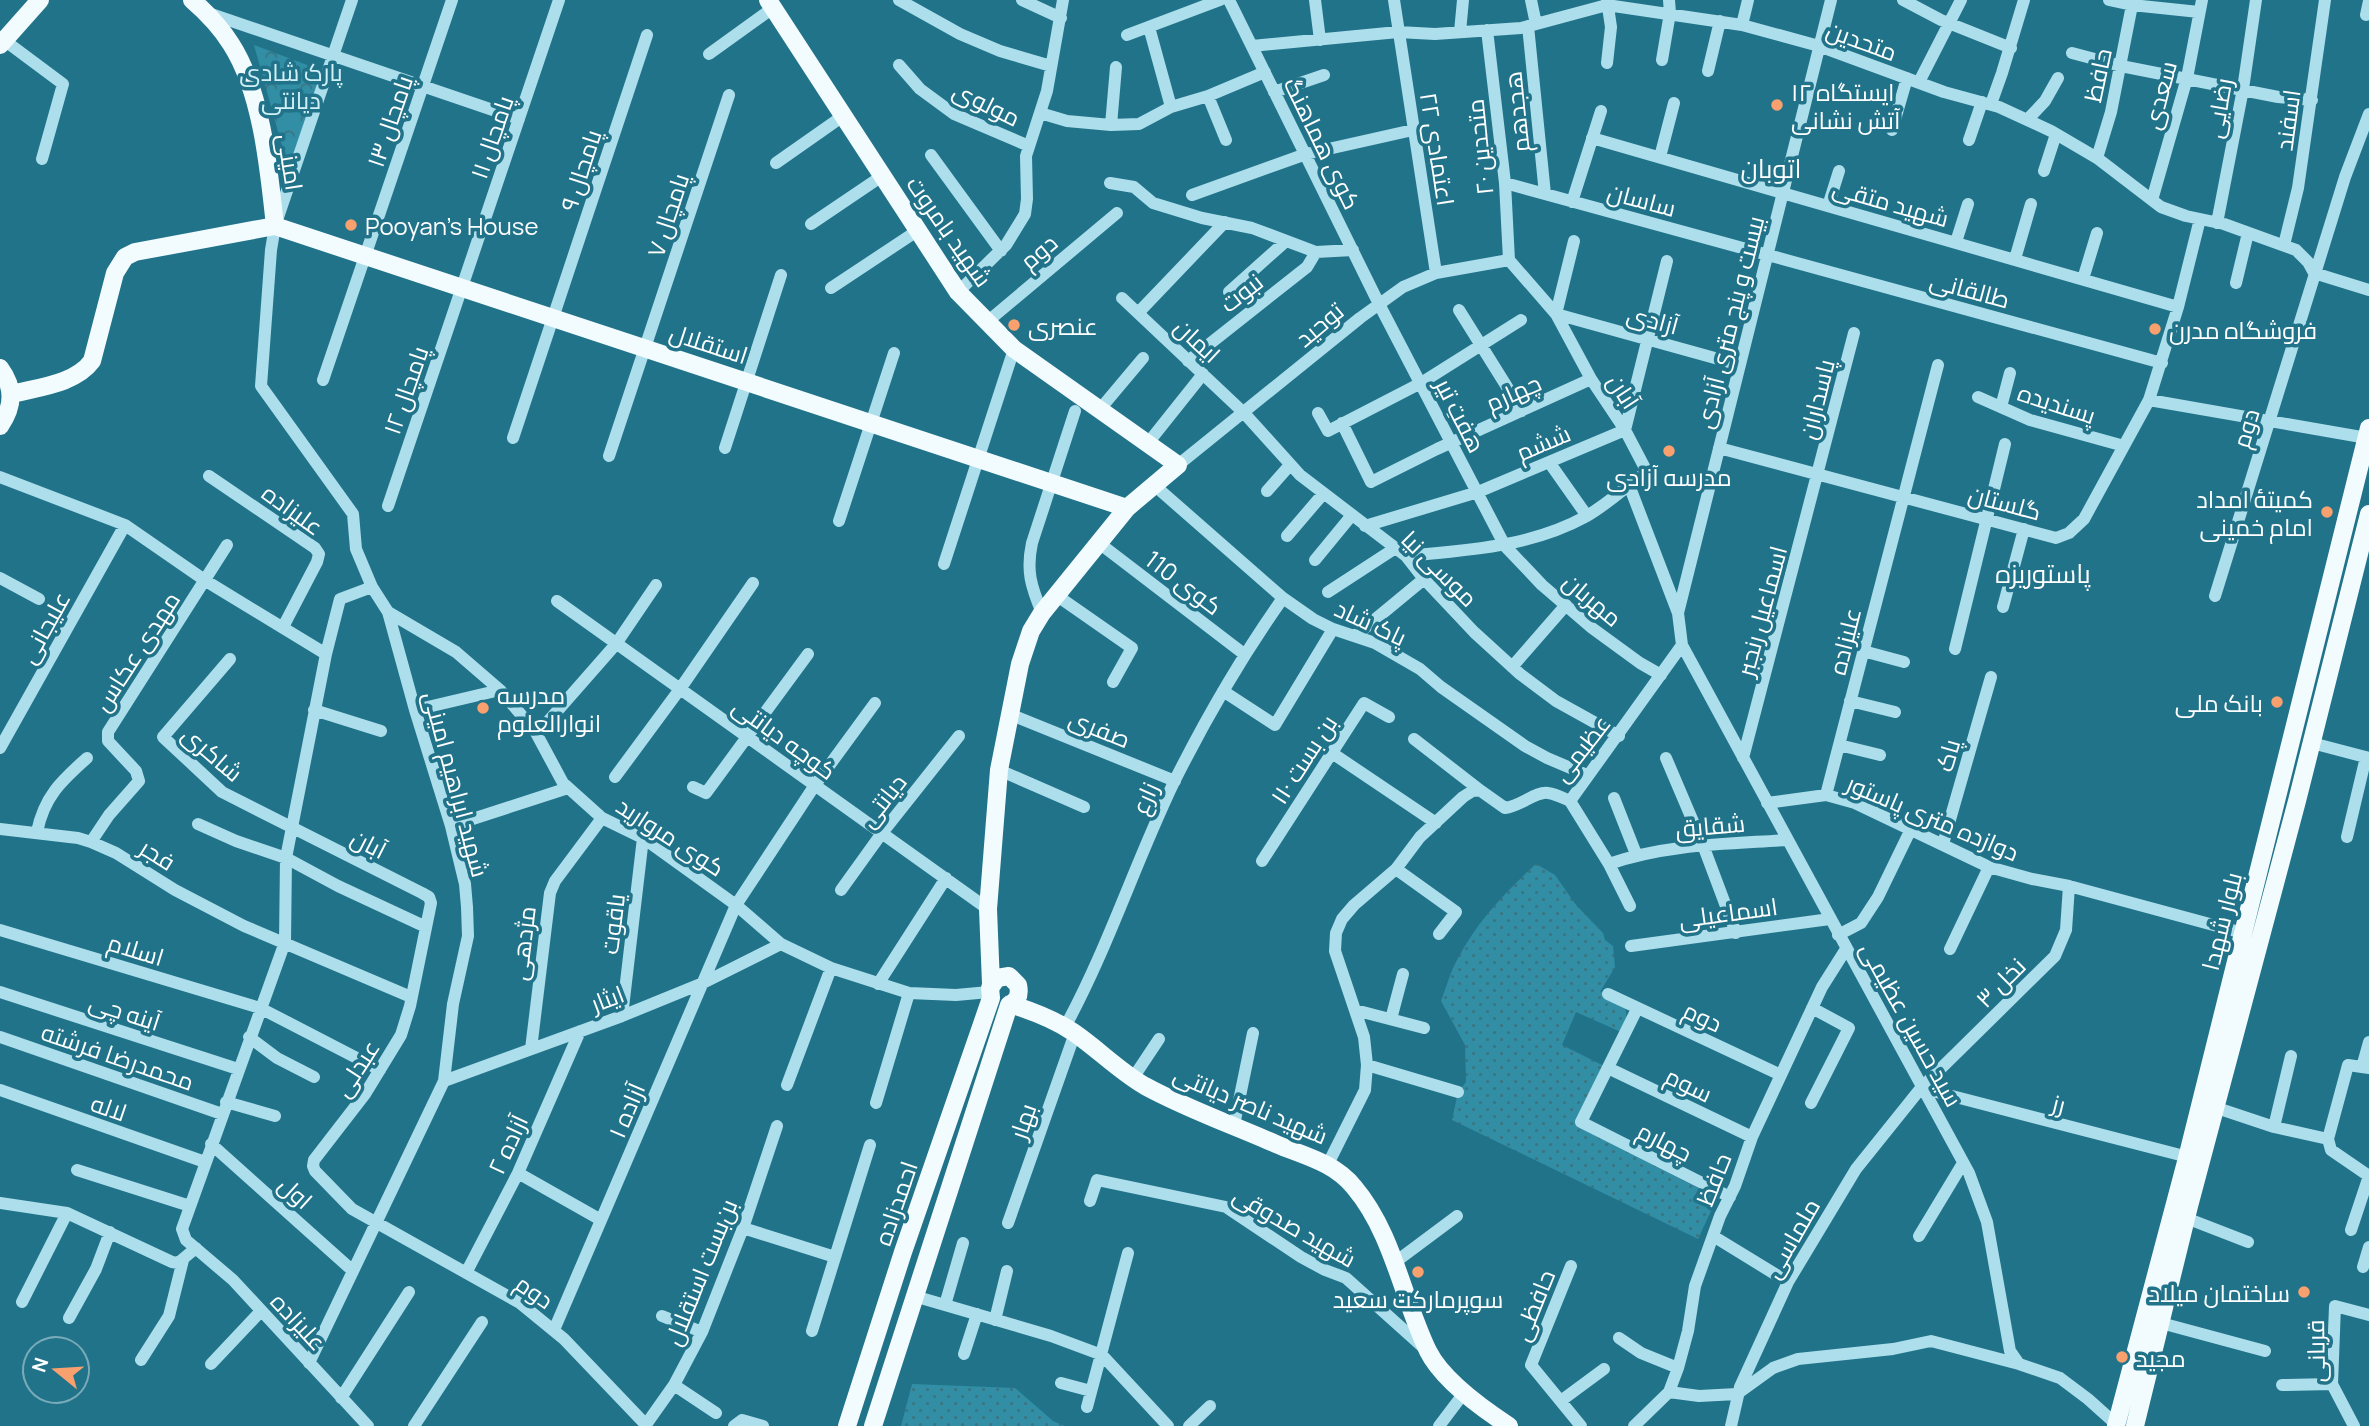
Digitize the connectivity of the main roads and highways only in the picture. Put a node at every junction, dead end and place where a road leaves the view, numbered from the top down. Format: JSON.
{"nodes":[{"id":1,"x":40,"y":0,"type":"edge"},
{"id":2,"x":192,"y":0,"type":"edge"},
{"id":3,"x":771,"y":4,"type":"edge"},
{"id":4,"x":1,"y":41,"type":"edge"},
{"id":5,"x":275,"y":226,"type":"junction"},
{"id":6,"x":0,"y":368,"type":"edge"},
{"id":7,"x":12,"y":394,"type":"junction"},
{"id":8,"x":0,"y":426,"type":"edge"},
{"id":9,"x":2368,"y":433,"type":"edge"},
{"id":10,"x":1178,"y":465,"type":"joint"},
{"id":11,"x":1127,"y":508,"type":"junction"},
{"id":12,"x":2350,"y":509,"type":"junction"},
{"id":13,"x":2369,"y":513,"type":"edge"},
{"id":14,"x":2339,"y":549,"type":"junction"},
{"id":15,"x":2360,"y":554,"type":"junction"},
{"id":16,"x":989,"y":940,"type":"junction"},
{"id":17,"x":1014,"y":981,"type":"junction"},
{"id":18,"x":991,"y":991,"type":"junction"},
{"id":19,"x":1010,"y":1005,"type":"junction"},
{"id":20,"x":1066,"y":1028,"type":"junction"},
{"id":21,"x":864,"y":1373,"type":"junction"},
{"id":22,"x":888,"y":1380,"type":"junction"},
{"id":23,"x":848,"y":1426,"type":"edge"},
{"id":24,"x":873,"y":1426,"type":"edge"},
{"id":25,"x":1509,"y":1426,"type":"edge"},
{"id":26,"x":2117,"y":1426,"type":"edge"},
{"id":27,"x":2135,"y":1426,"type":"edge"}],
"edges":[{"from":1,"to":4,"type":"main road"},
{"from":2,"to":5,"type":"main road","name":"امینی"},
{"from":3,"to":10,"type":"main road","name":"شهید بامروت"},
{"from":5,"to":7,"type":"main road"},
{"from":5,"to":11,"type":"main road","name":"استقلال"},
{"from":6,"to":7,"type":"main road"},
{"from":7,"to":8,"type":"main road"},
{"from":9,"to":12,"type":"main road","name":"بلوار شهدا"},
{"from":10,"to":11,"type":"main road","name":"شهید ناصر دیانتی"},
{"from":11,"to":16,"type":"main road","name":"شهید ناصر دیانتی"},
{"from":12,"to":13,"type":"main road"},
{"from":12,"to":14,"type":"main road","name":"بلوار شهدا"},
{"from":13,"to":15,"type":"main road","name":"بلوار شهدا"},
{"from":14,"to":15,"type":"main road"},
{"from":14,"to":26,"type":"main road","name":"بلوار شهدا"},
{"from":15,"to":27,"type":"main road","name":"بلوار شهدا"},
{"from":16,"to":17,"type":"main road","name":"شهید ناصر دیانتی"},
{"from":16,"to":18,"type":"main road","name":"شهید ناصر دیانتی"},
{"from":17,"to":18,"type":"main road"},
{"from":17,"to":19,"type":"main road","name":"احمدزاده"},
{"from":17,"to":20,"type":"main road","name":"شهید ناصر دیانتی"},
{"from":18,"to":21,"type":"main road","name":"احمدزاده"},
{"from":19,"to":20,"type":"main road","name":"شهید ناصر دیانتی"},
{"from":19,"to":22,"type":"main road","name":"احمدزاده"},
{"from":20,"to":25,"type":"main road","name":"شهید ناصر دیانتی"},
{"from":21,"to":22,"type":"main road"},
{"from":21,"to":23,"type":"main road","name":"احمدزاده"},
{"from":22,"to":24,"type":"main road","name":"احمدزاده"}]}
